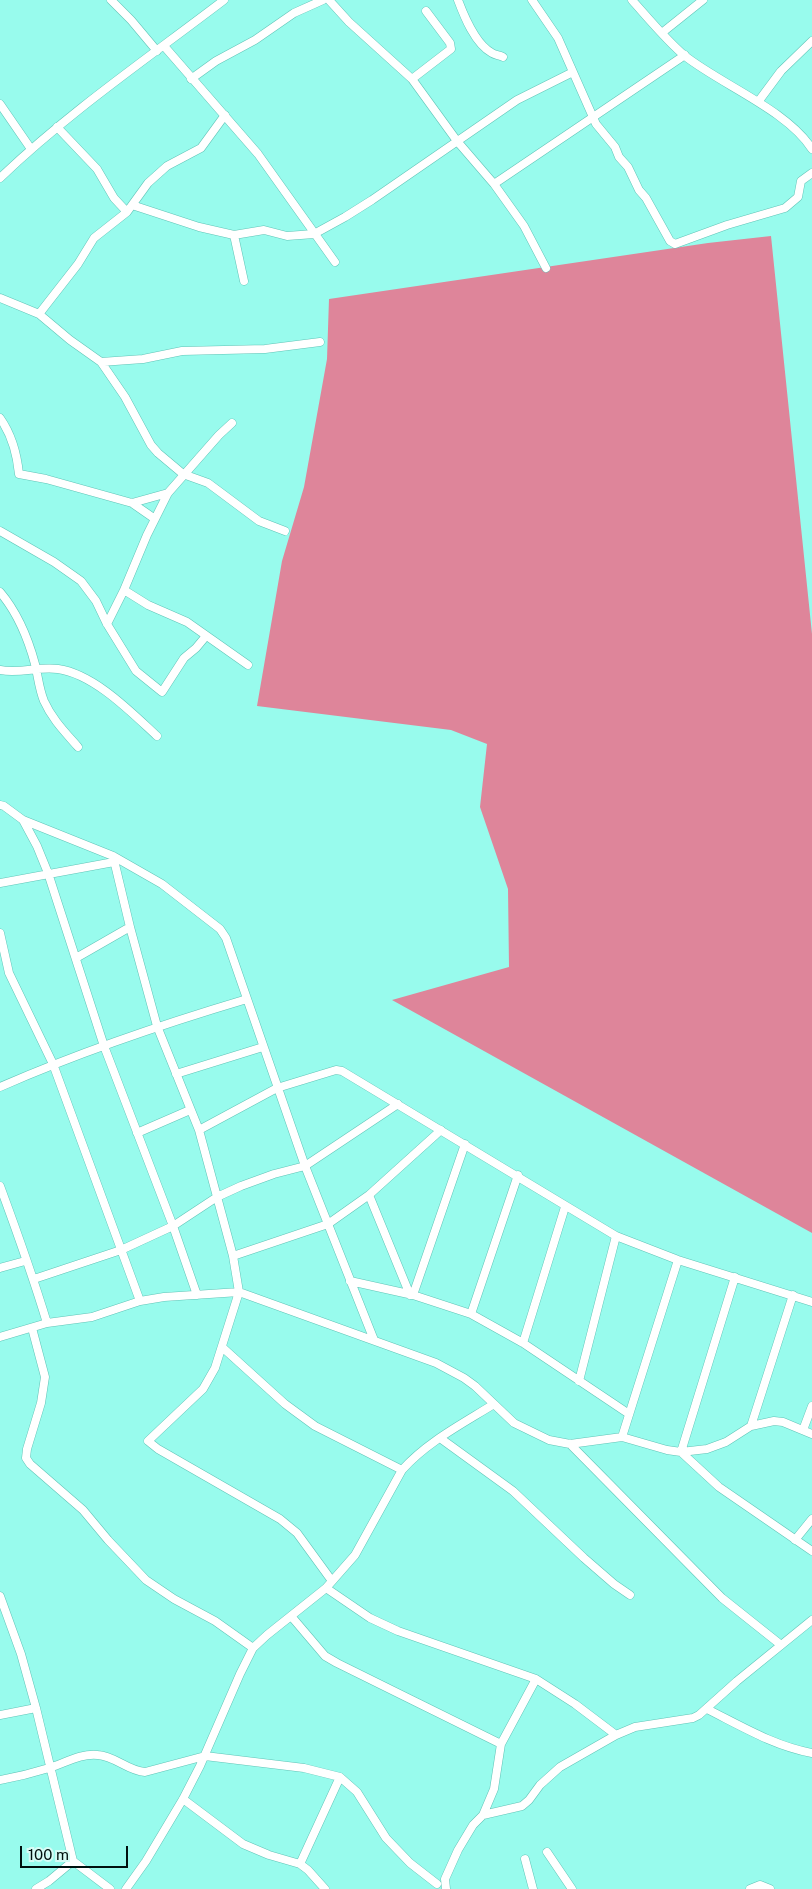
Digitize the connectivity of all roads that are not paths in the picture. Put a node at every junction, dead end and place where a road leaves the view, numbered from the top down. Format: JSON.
{"nodes":[{"id":1,"x":111,"y":0,"type":"edge"},
{"id":2,"x":224,"y":0,"type":"edge"},
{"id":3,"x":323,"y":0,"type":"edge"},
{"id":4,"x":330,"y":0,"type":"edge"},
{"id":5,"x":458,"y":0,"type":"edge"},
{"id":6,"x":532,"y":0,"type":"edge"},
{"id":7,"x":632,"y":0,"type":"edge"},
{"id":8,"x":703,"y":0,"type":"edge"},
{"id":9,"x":426,"y":11,"type":"dead end"},
{"id":10,"x":662,"y":32,"type":"junction"},
{"id":11,"x":812,"y":40,"type":"edge"},
{"id":12,"x":164,"y":46,"type":"junction"},
{"id":13,"x":157,"y":52,"type":"junction"},
{"id":14,"x":685,"y":55,"type":"junction"},
{"id":15,"x":503,"y":57,"type":"dead end"},
{"id":16,"x":573,"y":72,"type":"junction"},
{"id":17,"x":192,"y":79,"type":"junction"},
{"id":18,"x":412,"y":79,"type":"junction"},
{"id":19,"x":758,"y":102,"type":"junction"},
{"id":20,"x":0,"y":104,"type":"edge"},
{"id":21,"x":225,"y":115,"type":"junction"},
{"id":22,"x":592,"y":116,"type":"junction"},
{"id":23,"x":58,"y":127,"type":"junction"},
{"id":24,"x":458,"y":142,"type":"junction"},
{"id":25,"x":31,"y":149,"type":"junction"},
{"id":26,"x":812,"y":149,"type":"edge"},
{"id":27,"x":812,"y":173,"type":"edge"},
{"id":28,"x":0,"y":178,"type":"edge"},
{"id":29,"x":494,"y":184,"type":"junction"},
{"id":30,"x":130,"y":208,"type":"junction"},
{"id":31,"x":314,"y":234,"type":"junction"},
{"id":32,"x":234,"y":235,"type":"junction"},
{"id":33,"x":335,"y":262,"type":"dead end"},
{"id":34,"x":546,"y":268,"type":"dead end"},
{"id":35,"x":244,"y":281,"type":"dead end"},
{"id":36,"x":0,"y":298,"type":"edge"},
{"id":37,"x":39,"y":314,"type":"junction"},
{"id":38,"x":320,"y":342,"type":"dead end"},
{"id":39,"x":102,"y":362,"type":"junction"},
{"id":40,"x":0,"y":418,"type":"edge"},
{"id":41,"x":232,"y":423,"type":"dead end"},
{"id":42,"x":183,"y":474,"type":"junction"},
{"id":43,"x":168,"y":493,"type":"junction"},
{"id":44,"x":132,"y":502,"type":"junction"},
{"id":45,"x":155,"y":519,"type":"junction"},
{"id":46,"x":0,"y":531,"type":"edge"},
{"id":47,"x":285,"y":532,"type":"dead end"},
{"id":48,"x":124,"y":590,"type":"junction"},
{"id":49,"x":0,"y":592,"type":"edge"},
{"id":50,"x":107,"y":624,"type":"junction"},
{"id":51,"x":206,"y":636,"type":"junction"},
{"id":52,"x":248,"y":665,"type":"dead end"},
{"id":53,"x":0,"y":670,"type":"edge"},
{"id":54,"x":36,"y":670,"type":"junction"},
{"id":55,"x":156,"y":736,"type":"dead end"},
{"id":56,"x":78,"y":747,"type":"dead end"},
{"id":57,"x":0,"y":805,"type":"edge"},
{"id":58,"x":23,"y":820,"type":"junction"},
{"id":59,"x":114,"y":859,"type":"junction"},
{"id":60,"x":48,"y":873,"type":"junction"},
{"id":61,"x":0,"y":883,"type":"edge"},
{"id":62,"x":130,"y":927,"type":"junction"},
{"id":63,"x":0,"y":933,"type":"edge"},
{"id":64,"x":76,"y":958,"type":"junction"},
{"id":65,"x":247,"y":999,"type":"junction"},
{"id":66,"x":157,"y":1026,"type":"junction"},
{"id":67,"x":104,"y":1046,"type":"junction"},
{"id":68,"x":263,"y":1047,"type":"junction"},
{"id":69,"x":53,"y":1064,"type":"junction"},
{"id":70,"x":176,"y":1074,"type":"junction"},
{"id":71,"x":0,"y":1087,"type":"edge"},
{"id":72,"x":277,"y":1088,"type":"junction"},
{"id":73,"x":398,"y":1104,"type":"junction"},
{"id":74,"x":190,"y":1110,"type":"junction"},
{"id":75,"x":199,"y":1130,"type":"junction"},
{"id":76,"x":441,"y":1130,"type":"junction"},
{"id":77,"x":137,"y":1133,"type":"junction"},
{"id":78,"x":466,"y":1144,"type":"junction"},
{"id":79,"x":305,"y":1166,"type":"junction"},
{"id":80,"x":518,"y":1176,"type":"junction"},
{"id":81,"x":0,"y":1186,"type":"edge"},
{"id":82,"x":369,"y":1195,"type":"junction"},
{"id":83,"x":217,"y":1197,"type":"junction"},
{"id":84,"x":565,"y":1207,"type":"junction"},
{"id":85,"x":328,"y":1224,"type":"junction"},
{"id":86,"x":173,"y":1226,"type":"junction"},
{"id":87,"x":616,"y":1236,"type":"junction"},
{"id":88,"x":121,"y":1250,"type":"junction"},
{"id":89,"x":233,"y":1256,"type":"junction"},
{"id":90,"x":678,"y":1260,"type":"junction"},
{"id":91,"x":26,"y":1261,"type":"junction"},
{"id":92,"x":0,"y":1268,"type":"edge"},
{"id":93,"x":735,"y":1277,"type":"junction"},
{"id":94,"x":34,"y":1279,"type":"junction"},
{"id":95,"x":350,"y":1281,"type":"junction"},
{"id":96,"x":239,"y":1292,"type":"junction"},
{"id":97,"x":197,"y":1295,"type":"junction"},
{"id":98,"x":412,"y":1295,"type":"junction"},
{"id":99,"x":793,"y":1295,"type":"junction"},
{"id":100,"x":140,"y":1300,"type":"junction"},
{"id":101,"x":812,"y":1302,"type":"edge"},
{"id":102,"x":471,"y":1314,"type":"junction"},
{"id":103,"x":46,"y":1323,"type":"junction"},
{"id":104,"x":32,"y":1328,"type":"junction"},
{"id":105,"x":0,"y":1337,"type":"edge"},
{"id":106,"x":374,"y":1340,"type":"junction"},
{"id":107,"x":523,"y":1343,"type":"junction"},
{"id":108,"x":222,"y":1347,"type":"junction"},
{"id":109,"x":579,"y":1381,"type":"junction"},
{"id":110,"x":494,"y":1404,"type":"junction"},
{"id":111,"x":812,"y":1406,"type":"edge"},
{"id":112,"x":629,"y":1414,"type":"junction"},
{"id":113,"x":751,"y":1426,"type":"junction"},
{"id":114,"x":803,"y":1430,"type":"junction"},
{"id":115,"x":812,"y":1434,"type":"edge"},
{"id":116,"x":622,"y":1437,"type":"junction"},
{"id":117,"x":440,"y":1438,"type":"junction"},
{"id":118,"x":570,"y":1444,"type":"junction"},
{"id":119,"x":681,"y":1452,"type":"junction"},
{"id":120,"x":402,"y":1470,"type":"junction"},
{"id":121,"x":812,"y":1519,"type":"edge"},
{"id":122,"x":795,"y":1540,"type":"junction"},
{"id":123,"x":812,"y":1551,"type":"edge"},
{"id":124,"x":329,"y":1584,"type":"junction"},
{"id":125,"x":630,"y":1595,"type":"dead end"},
{"id":126,"x":0,"y":1596,"type":"edge"},
{"id":127,"x":291,"y":1616,"type":"junction"},
{"id":128,"x":812,"y":1620,"type":"edge"},
{"id":129,"x":781,"y":1645,"type":"junction"},
{"id":130,"x":253,"y":1648,"type":"junction"},
{"id":131,"x":536,"y":1679,"type":"junction"},
{"id":132,"x":36,"y":1708,"type":"junction"},
{"id":133,"x":707,"y":1709,"type":"junction"},
{"id":134,"x":0,"y":1716,"type":"edge"},
{"id":135,"x":616,"y":1735,"type":"junction"},
{"id":136,"x":501,"y":1744,"type":"junction"},
{"id":137,"x":812,"y":1753,"type":"edge"},
{"id":138,"x":205,"y":1756,"type":"junction"},
{"id":139,"x":51,"y":1767,"type":"junction"},
{"id":140,"x":340,"y":1777,"type":"junction"},
{"id":141,"x":0,"y":1780,"type":"edge"},
{"id":142,"x":183,"y":1799,"type":"junction"},
{"id":143,"x":483,"y":1815,"type":"junction"},
{"id":144,"x":547,"y":1852,"type":"dead end"},
{"id":145,"x":525,"y":1859,"type":"dead end"},
{"id":146,"x":73,"y":1861,"type":"junction"},
{"id":147,"x":300,"y":1864,"type":"junction"},
{"id":148,"x":445,"y":1879,"type":"junction"},
{"id":149,"x":435,"y":1887,"type":"edge"},
{"id":150,"x":36,"y":1889,"type":"edge"},
{"id":151,"x":110,"y":1889,"type":"edge"},
{"id":152,"x":126,"y":1889,"type":"edge"},
{"id":153,"x":325,"y":1889,"type":"edge"},
{"id":154,"x":446,"y":1889,"type":"edge"},
{"id":155,"x":532,"y":1889,"type":"edge"},
{"id":156,"x":572,"y":1889,"type":"edge"},
{"id":157,"x":750,"y":1889,"type":"edge"},
{"id":158,"x":770,"y":1889,"type":"edge"}],
"edges":[{"from":1,"to":13,"type":"street"},
{"from":2,"to":12,"type":"street"},
{"from":3,"to":17,"type":"street"},
{"from":4,"to":18,"type":"street"},
{"from":5,"to":15,"type":"street"},
{"from":6,"to":16,"type":"street"},
{"from":7,"to":10,"type":"street"},
{"from":8,"to":10,"type":"street"},
{"from":9,"to":18,"type":"street"},
{"from":10,"to":14,"type":"street"},
{"from":11,"to":19,"type":"street"},
{"from":12,"to":13,"type":"street"},
{"from":12,"to":17,"type":"street"},
{"from":13,"to":23,"type":"street"},
{"from":14,"to":19,"type":"street"},
{"from":14,"to":22,"type":"street"},
{"from":16,"to":22,"type":"street"},
{"from":16,"to":24,"type":"street"},
{"from":17,"to":21,"type":"street"},
{"from":18,"to":24,"type":"street"},
{"from":19,"to":26,"type":"street"},
{"from":20,"to":25,"type":"street"},
{"from":21,"to":30,"type":"street"},
{"from":21,"to":31,"type":"street"},
{"from":22,"to":27,"type":"street"},
{"from":22,"to":29,"type":"street"},
{"from":23,"to":25,"type":"street"},
{"from":23,"to":30,"type":"street"},
{"from":24,"to":29,"type":"street"},
{"from":24,"to":31,"type":"street"},
{"from":25,"to":28,"type":"street"},
{"from":29,"to":34,"type":"street"},
{"from":30,"to":32,"type":"street"},
{"from":30,"to":37,"type":"street"},
{"from":31,"to":32,"type":"street"},
{"from":31,"to":33,"type":"street"},
{"from":32,"to":35,"type":"street"},
{"from":36,"to":37,"type":"street"},
{"from":37,"to":39,"type":"street"},
{"from":38,"to":39,"type":"street"},
{"from":39,"to":42,"type":"street"},
{"from":40,"to":44,"type":"street"},
{"from":41,"to":42,"type":"street"},
{"from":42,"to":43,"type":"street"},
{"from":42,"to":47,"type":"street"},
{"from":43,"to":44,"type":"street"},
{"from":43,"to":45,"type":"street"},
{"from":44,"to":45,"type":"street"},
{"from":45,"to":48,"type":"street"},
{"from":46,"to":50,"type":"street"},
{"from":48,"to":50,"type":"street"},
{"from":48,"to":51,"type":"street"},
{"from":49,"to":54,"type":"street"},
{"from":50,"to":51,"type":"street"},
{"from":51,"to":52,"type":"street"},
{"from":53,"to":54,"type":"street"},
{"from":54,"to":55,"type":"street"},
{"from":54,"to":56,"type":"street"},
{"from":57,"to":58,"type":"street"},
{"from":58,"to":59,"type":"street"},
{"from":58,"to":60,"type":"street"},
{"from":59,"to":60,"type":"street"},
{"from":59,"to":62,"type":"street"},
{"from":59,"to":65,"type":"street"},
{"from":60,"to":61,"type":"street"},
{"from":60,"to":64,"type":"street"},
{"from":62,"to":64,"type":"street"},
{"from":62,"to":66,"type":"street"},
{"from":63,"to":69,"type":"street"},
{"from":64,"to":67,"type":"street"},
{"from":65,"to":66,"type":"street"},
{"from":65,"to":68,"type":"street"},
{"from":66,"to":67,"type":"street"},
{"from":66,"to":70,"type":"street"},
{"from":67,"to":69,"type":"street"},
{"from":67,"to":77,"type":"street"},
{"from":68,"to":70,"type":"street"},
{"from":68,"to":72,"type":"street"},
{"from":69,"to":71,"type":"street"},
{"from":69,"to":88,"type":"street"},
{"from":70,"to":74,"type":"street"},
{"from":72,"to":73,"type":"street"},
{"from":72,"to":75,"type":"street"},
{"from":72,"to":79,"type":"street"},
{"from":73,"to":76,"type":"street"},
{"from":73,"to":79,"type":"street"},
{"from":74,"to":75,"type":"street"},
{"from":74,"to":77,"type":"street"},
{"from":75,"to":83,"type":"street"},
{"from":76,"to":78,"type":"street"},
{"from":76,"to":82,"type":"street"},
{"from":77,"to":86,"type":"street"},
{"from":78,"to":80,"type":"street"},
{"from":78,"to":98,"type":"street"},
{"from":79,"to":83,"type":"street"},
{"from":79,"to":85,"type":"street"},
{"from":80,"to":84,"type":"street"},
{"from":80,"to":102,"type":"street"},
{"from":81,"to":91,"type":"street"},
{"from":82,"to":85,"type":"street"},
{"from":82,"to":98,"type":"street"},
{"from":83,"to":86,"type":"street"},
{"from":83,"to":89,"type":"street"},
{"from":84,"to":87,"type":"street"},
{"from":84,"to":107,"type":"street"},
{"from":85,"to":89,"type":"street"},
{"from":85,"to":95,"type":"street"},
{"from":86,"to":88,"type":"street"},
{"from":86,"to":97,"type":"street"},
{"from":87,"to":90,"type":"street"},
{"from":87,"to":109,"type":"street"},
{"from":88,"to":94,"type":"street"},
{"from":88,"to":100,"type":"street"},
{"from":89,"to":96,"type":"street"},
{"from":90,"to":93,"type":"street"},
{"from":90,"to":112,"type":"street"},
{"from":91,"to":92,"type":"street"},
{"from":91,"to":94,"type":"street"},
{"from":93,"to":99,"type":"street"},
{"from":93,"to":119,"type":"street"},
{"from":94,"to":103,"type":"street"},
{"from":95,"to":98,"type":"street"},
{"from":95,"to":106,"type":"street"},
{"from":96,"to":97,"type":"street"},
{"from":96,"to":106,"type":"street"},
{"from":96,"to":108,"type":"street"},
{"from":97,"to":100,"type":"street"},
{"from":98,"to":102,"type":"street"},
{"from":99,"to":101,"type":"street"},
{"from":99,"to":113,"type":"street"},
{"from":100,"to":103,"type":"street"},
{"from":102,"to":107,"type":"street"},
{"from":103,"to":104,"type":"street"},
{"from":104,"to":105,"type":"street"},
{"from":104,"to":130,"type":"street"},
{"from":106,"to":110,"type":"street"},
{"from":107,"to":109,"type":"street"},
{"from":108,"to":120,"type":"street"},
{"from":108,"to":124,"type":"street"},
{"from":109,"to":112,"type":"street"},
{"from":110,"to":117,"type":"street"},
{"from":110,"to":118,"type":"street"},
{"from":111,"to":114,"type":"street"},
{"from":112,"to":116,"type":"street"},
{"from":113,"to":114,"type":"street"},
{"from":113,"to":119,"type":"street"},
{"from":114,"to":115,"type":"street"},
{"from":116,"to":118,"type":"street"},
{"from":116,"to":119,"type":"street"},
{"from":117,"to":120,"type":"street"},
{"from":117,"to":125,"type":"street"},
{"from":118,"to":129,"type":"street"},
{"from":119,"to":122,"type":"street"},
{"from":120,"to":124,"type":"street"},
{"from":121,"to":122,"type":"street"},
{"from":122,"to":123,"type":"street"},
{"from":124,"to":127,"type":"street"},
{"from":124,"to":131,"type":"street"},
{"from":126,"to":132,"type":"street"},
{"from":127,"to":130,"type":"street"},
{"from":127,"to":136,"type":"street"},
{"from":128,"to":129,"type":"street"},
{"from":129,"to":133,"type":"street"},
{"from":130,"to":138,"type":"street"},
{"from":131,"to":135,"type":"street"},
{"from":131,"to":136,"type":"street"},
{"from":132,"to":134,"type":"street"},
{"from":132,"to":139,"type":"street"},
{"from":133,"to":135,"type":"street"},
{"from":133,"to":137,"type":"street"},
{"from":135,"to":143,"type":"street"},
{"from":136,"to":143,"type":"street"},
{"from":138,"to":139,"type":"street"},
{"from":138,"to":140,"type":"street"},
{"from":138,"to":142,"type":"street"},
{"from":139,"to":141,"type":"street"},
{"from":139,"to":146,"type":"street"},
{"from":140,"to":147,"type":"street"},
{"from":140,"to":149,"type":"street"},
{"from":142,"to":147,"type":"street"},
{"from":142,"to":152,"type":"street"},
{"from":143,"to":148,"type":"street"},
{"from":144,"to":156,"type":"street"},
{"from":145,"to":155,"type":"street"},
{"from":146,"to":150,"type":"street"},
{"from":146,"to":151,"type":"street"},
{"from":147,"to":153,"type":"street"},
{"from":148,"to":149,"type":"street"},
{"from":148,"to":154,"type":"street"},
{"from":157,"to":158,"type":"street"}]}
